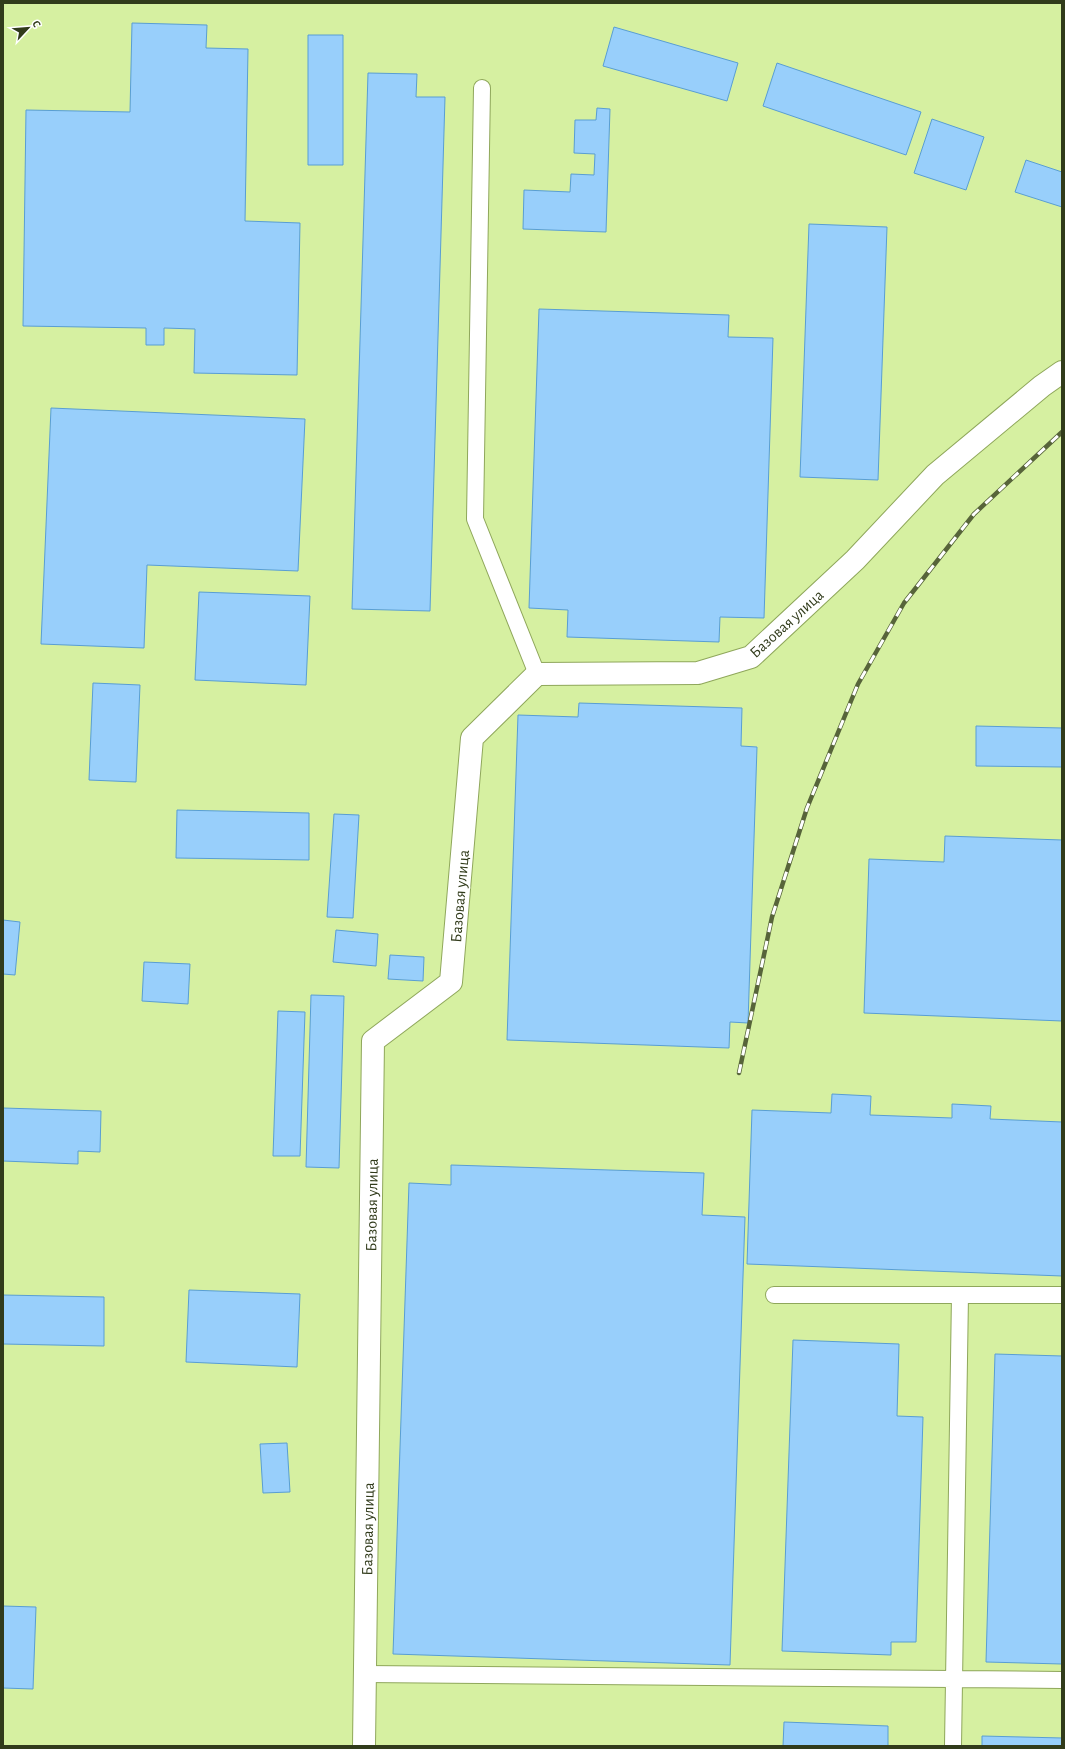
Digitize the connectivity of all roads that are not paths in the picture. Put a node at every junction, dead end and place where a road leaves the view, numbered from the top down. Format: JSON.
{"nodes":[{"id":1,"x":482,"y":88,"type":"dead end"},
{"id":2,"x":1062,"y":372,"type":"edge"},
{"id":3,"x":537,"y":674,"type":"junction"},
{"id":4,"x":774,"y":1294,"type":"dead end"},
{"id":5,"x":960,"y":1295,"type":"junction"},
{"id":6,"x":1062,"y":1295,"type":"edge"},
{"id":7,"x":365,"y":1674,"type":"junction"},
{"id":8,"x":954,"y":1679,"type":"junction"},
{"id":9,"x":1062,"y":1680,"type":"edge"},
{"id":10,"x":364,"y":1746,"type":"edge"},
{"id":11,"x":953,"y":1746,"type":"edge"}],
"edges":[{"from":1,"to":3,"type":"lane"},
{"from":2,"to":3,"type":"street","name":"Базовая улица"},
{"from":3,"to":7,"type":"street","name":"Базовая улица"},
{"from":4,"to":5,"type":"lane"},
{"from":5,"to":6,"type":"lane"},
{"from":5,"to":8,"type":"lane"},
{"from":7,"to":8,"type":"lane"},
{"from":7,"to":10,"type":"street","name":"Базовая улица"},
{"from":8,"to":9,"type":"lane"},
{"from":8,"to":11,"type":"lane"}]}
